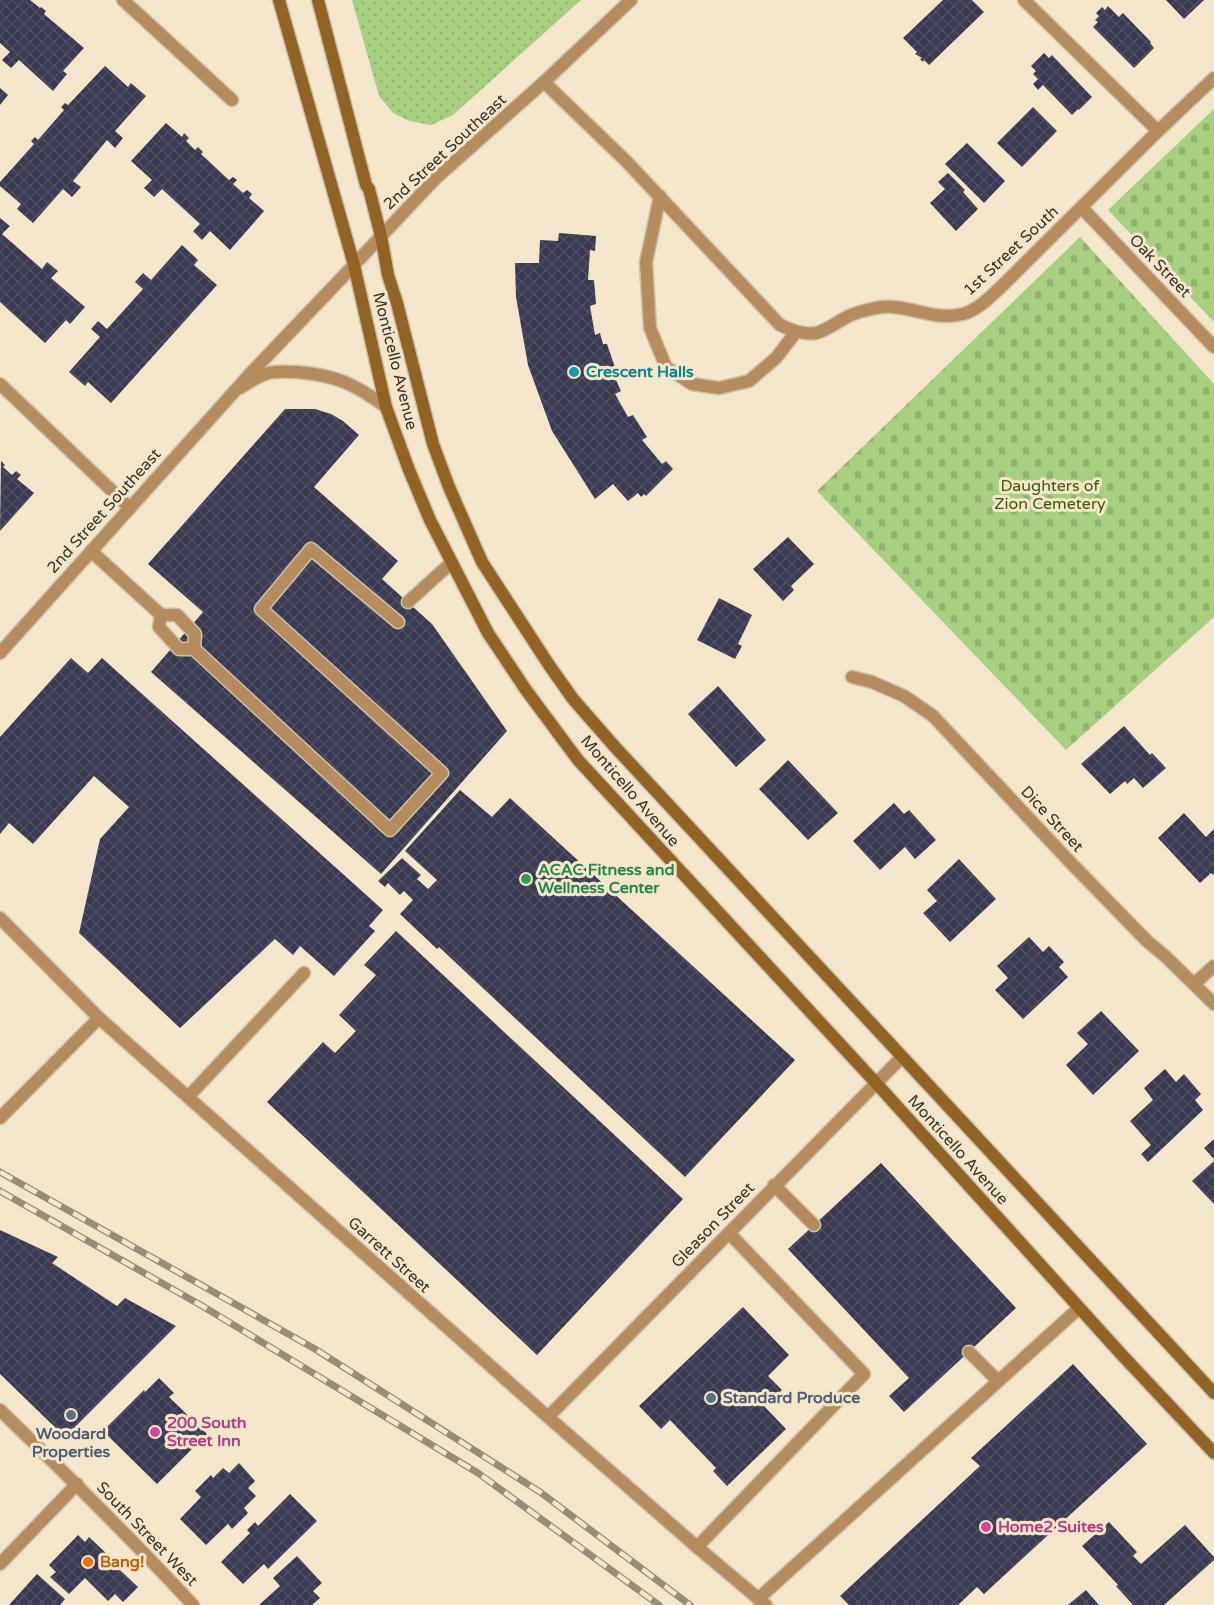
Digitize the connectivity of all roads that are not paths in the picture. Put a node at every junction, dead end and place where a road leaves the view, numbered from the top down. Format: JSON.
{"nodes":[{"id":1,"x":123,"y":0,"type":"edge"},
{"id":2,"x":279,"y":0,"type":"edge"},
{"id":3,"x":318,"y":0,"type":"edge"},
{"id":4,"x":631,"y":0,"type":"edge"},
{"id":5,"x":1024,"y":0,"type":"edge"},
{"id":6,"x":1214,"y":78,"type":"edge"},
{"id":7,"x":544,"y":82,"type":"junction"},
{"id":8,"x":232,"y":99,"type":"dead end"},
{"id":9,"x":1158,"y":131,"type":"junction"},
{"id":10,"x":660,"y":196,"type":"junction"},
{"id":11,"x":1082,"y":208,"type":"junction"},
{"id":12,"x":381,"y":236,"type":"junction"},
{"id":13,"x":354,"y":265,"type":"junction"},
{"id":14,"x":796,"y":332,"type":"junction"},
{"id":15,"x":1214,"y":346,"type":"edge"},
{"id":16,"x":0,"y":384,"type":"edge"},
{"id":17,"x":234,"y":392,"type":"junction"},
{"id":18,"x":386,"y":407,"type":"junction"},
{"id":19,"x":130,"y":508,"type":"junction"},
{"id":20,"x":91,"y":552,"type":"junction"},
{"id":21,"x":451,"y":563,"type":"junction"},
{"id":22,"x":408,"y":602,"type":"dead end"},
{"id":23,"x":161,"y":615,"type":"junction"},
{"id":24,"x":398,"y":622,"type":"dead end"},
{"id":25,"x":194,"y":649,"type":"junction"},
{"id":26,"x":0,"y":653,"type":"edge"},
{"id":27,"x":852,"y":677,"type":"dead end"},
{"id":28,"x":0,"y":918,"type":"edge"},
{"id":29,"x":1214,"y":966,"type":"edge"},
{"id":30,"x":304,"y":972,"type":"dead end"},
{"id":31,"x":1194,"y":984,"type":"junction"},
{"id":32,"x":1214,"y":1004,"type":"edge"},
{"id":33,"x":99,"y":1018,"type":"junction"},
{"id":34,"x":902,"y":1057,"type":"junction"},
{"id":35,"x":876,"y":1083,"type":"junction"},
{"id":36,"x":188,"y":1097,"type":"junction"},
{"id":37,"x":0,"y":1118,"type":"edge"},
{"id":38,"x":774,"y":1185,"type":"junction"},
{"id":39,"x":814,"y":1225,"type":"dead end"},
{"id":40,"x":729,"y":1233,"type":"junction"},
{"id":41,"x":1079,"y":1308,"type":"junction"},
{"id":42,"x":969,"y":1352,"type":"dead end"},
{"id":43,"x":998,"y":1381,"type":"junction"},
{"id":44,"x":1214,"y":1393,"type":"edge"},
{"id":45,"x":0,"y":1410,"type":"edge"},
{"id":46,"x":548,"y":1417,"type":"junction"},
{"id":47,"x":1214,"y":1453,"type":"edge"},
{"id":48,"x":77,"y":1484,"type":"junction"},
{"id":49,"x":697,"y":1547,"type":"junction"},
{"id":50,"x":0,"y":1564,"type":"edge"},
{"id":51,"x":762,"y":1602,"type":"edge"},
{"id":52,"x":193,"y":1605,"type":"edge"}],
"edges":[{"from":1,"to":8,"type":"street"},
{"from":2,"to":13,"type":"main road","name":"Monticello Avenue"},
{"from":3,"to":12,"type":"main road","name":"Monticello Avenue"},
{"from":4,"to":7,"type":"street","name":"2nd Street Southeast"},
{"from":5,"to":9,"type":"street"},
{"from":6,"to":9,"type":"street","name":"1st Street South"},
{"from":7,"to":10,"type":"street"},
{"from":7,"to":12,"type":"street","name":"2nd Street Southeast"},
{"from":9,"to":11,"type":"street","name":"1st Street South"},
{"from":10,"to":14,"type":"street"},
{"from":10,"to":14,"type":"street"},
{"from":11,"to":14,"type":"street","name":"1st Street South"},
{"from":11,"to":15,"type":"street","name":"Oak Street"},
{"from":12,"to":13,"type":"street","name":"2nd Street Southeast"},
{"from":12,"to":34,"type":"main road","name":"Monticello Avenue"},
{"from":13,"to":17,"type":"street","name":"2nd Street Southeast"},
{"from":13,"to":18,"type":"main road","name":"Monticello Avenue"},
{"from":16,"to":19,"type":"street"},
{"from":17,"to":18,"type":"street","name":"2nd Street Southeast"},
{"from":17,"to":19,"type":"street","name":"2nd Street Southeast"},
{"from":18,"to":21,"type":"main road","name":"Monticello Avenue"},
{"from":19,"to":20,"type":"street","name":"2nd Street Southeast"},
{"from":20,"to":23,"type":"street"},
{"from":20,"to":26,"type":"street","name":"2nd Street Southeast"},
{"from":21,"to":22,"type":"street"},
{"from":21,"to":35,"type":"main road","name":"Monticello Avenue"},
{"from":23,"to":25,"type":"street"},
{"from":23,"to":25,"type":"street"},
{"from":24,"to":25,"type":"street"},
{"from":27,"to":31,"type":"street","name":"Dice Street"},
{"from":28,"to":33,"type":"street","name":"Garrett Street"},
{"from":29,"to":31,"type":"street"},
{"from":30,"to":36,"type":"street"},
{"from":31,"to":32,"type":"street","name":"Dice Street"},
{"from":33,"to":36,"type":"street","name":"Garrett Street"},
{"from":33,"to":37,"type":"street"},
{"from":34,"to":35,"type":"street","name":"Gleason Street"},
{"from":34,"to":44,"type":"main road","name":"Monticello Avenue"},
{"from":35,"to":38,"type":"street","name":"Gleason Street"},
{"from":35,"to":41,"type":"main road","name":"Monticello Avenue"},
{"from":36,"to":46,"type":"street","name":"Garrett Street"},
{"from":38,"to":39,"type":"street"},
{"from":38,"to":40,"type":"street","name":"Gleason Street"},
{"from":40,"to":46,"type":"street","name":"Gleason Street"},
{"from":40,"to":49,"type":"street"},
{"from":41,"to":43,"type":"street"},
{"from":41,"to":47,"type":"main road","name":"Monticello Avenue"},
{"from":42,"to":43,"type":"street"},
{"from":43,"to":51,"type":"street"},
{"from":45,"to":48,"type":"street","name":"South Street West"},
{"from":46,"to":49,"type":"street","name":"Garrett Street"},
{"from":48,"to":50,"type":"street"},
{"from":48,"to":52,"type":"street","name":"South Street West"},
{"from":49,"to":51,"type":"street","name":"Garrett Street"}]}
